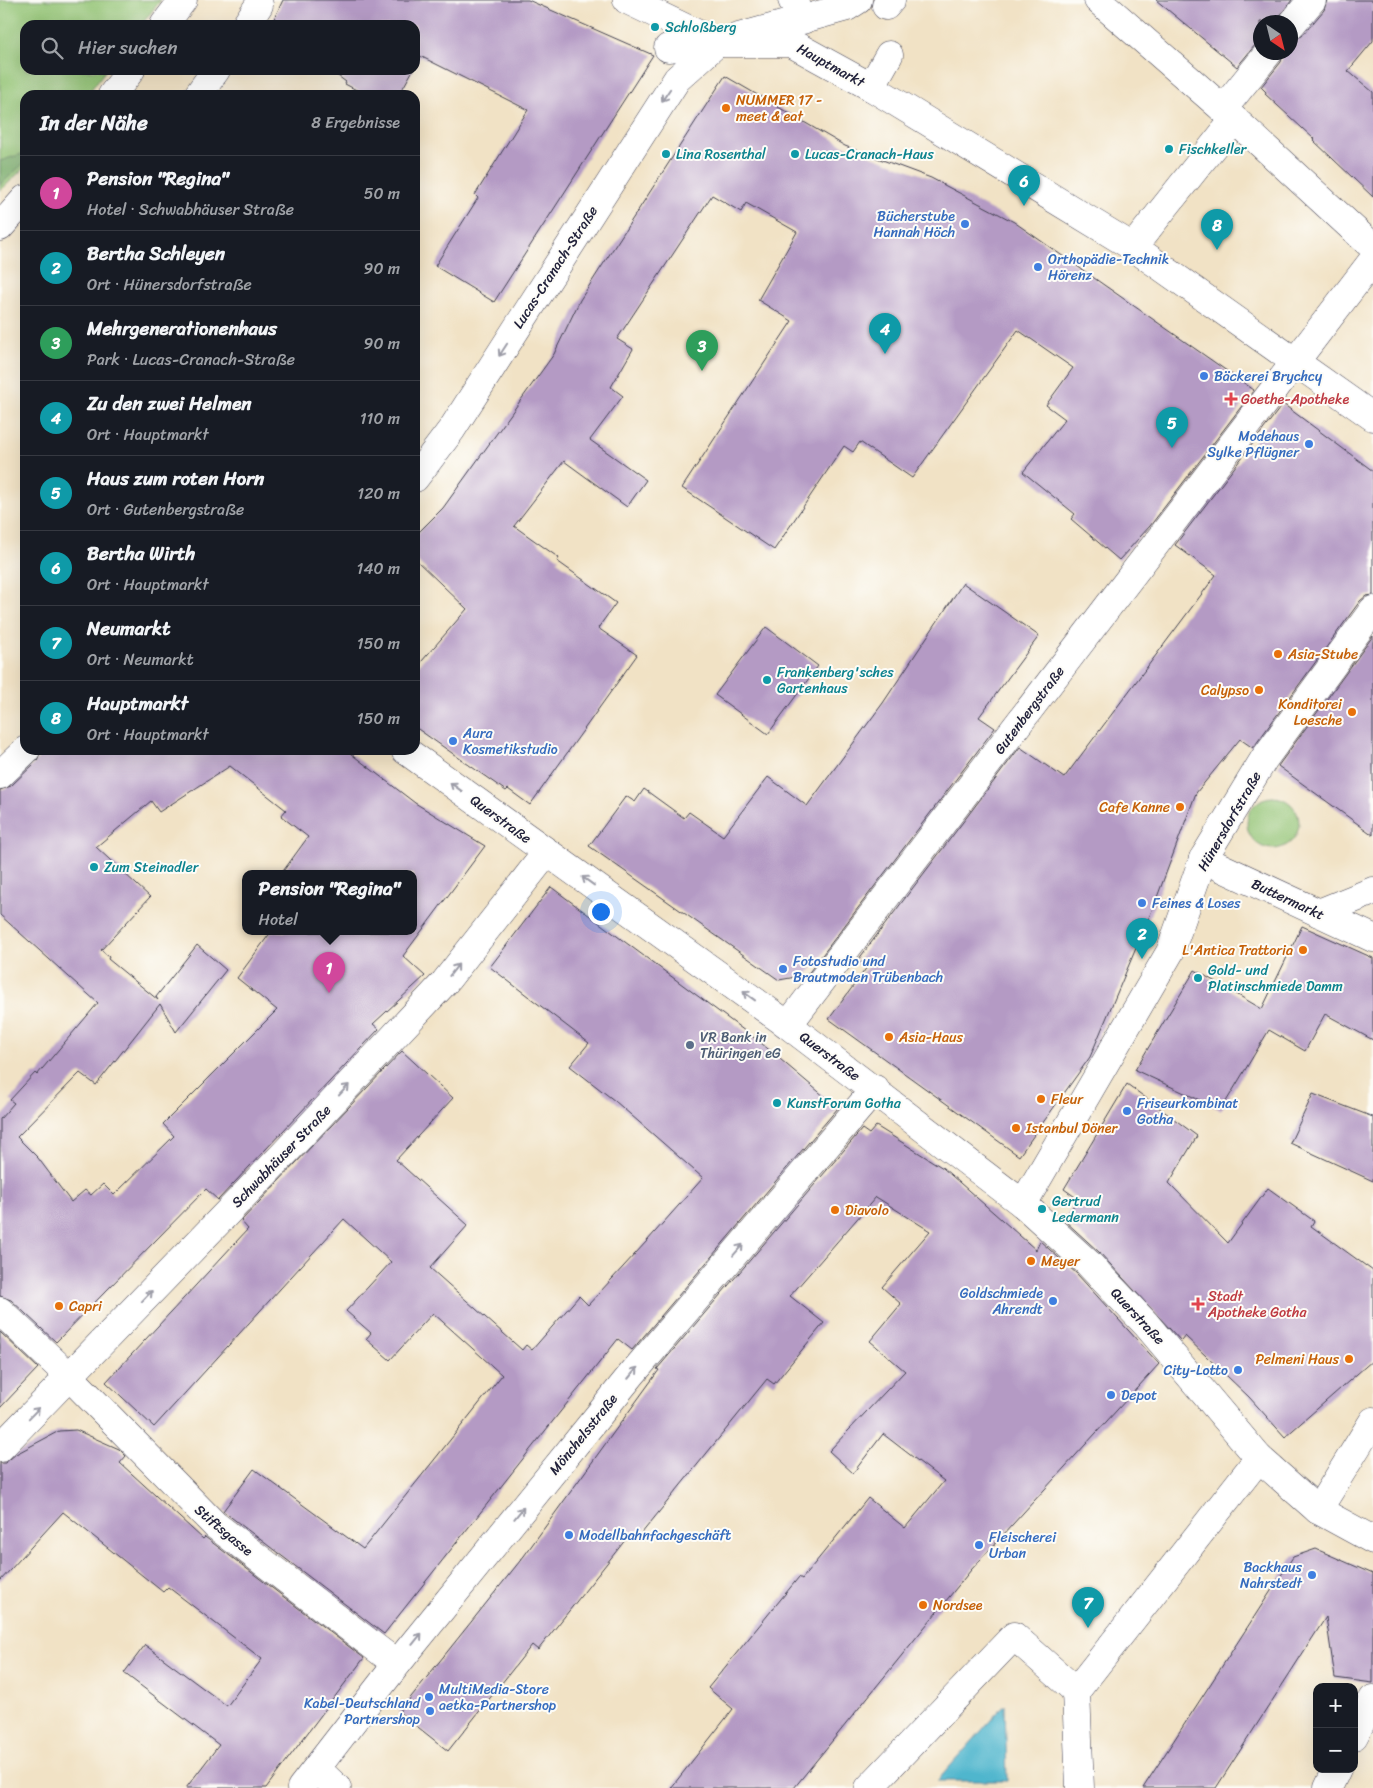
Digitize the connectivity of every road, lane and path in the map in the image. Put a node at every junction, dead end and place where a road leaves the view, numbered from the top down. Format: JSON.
{"nodes":[{"id":1,"x":183,"y":0,"type":"edge"},
{"id":2,"x":627,"y":0,"type":"edge"},
{"id":3,"x":858,"y":0,"type":"edge"},
{"id":4,"x":1098,"y":0,"type":"edge"},
{"id":5,"x":1312,"y":0,"type":"edge"},
{"id":6,"x":801,"y":16,"type":"edge"},
{"id":7,"x":1298,"y":17,"type":"edge"},
{"id":8,"x":168,"y":20,"type":"edge"},
{"id":9,"x":705,"y":45,"type":"junction"},
{"id":10,"x":668,"y":48,"type":"dead end"},
{"id":11,"x":890,"y":54,"type":"dead end"},
{"id":12,"x":1262,"y":60,"type":"edge"},
{"id":13,"x":127,"y":75,"type":"edge"},
{"id":14,"x":212,"y":75,"type":"edge"},
{"id":15,"x":871,"y":87,"type":"junction"},
{"id":16,"x":116,"y":90,"type":"edge"},
{"id":17,"x":202,"y":90,"type":"edge"},
{"id":18,"x":1229,"y":115,"type":"junction"},
{"id":19,"x":20,"y":204,"type":"edge"},
{"id":20,"x":0,"y":226,"type":"edge"},
{"id":21,"x":1133,"y":247,"type":"junction"},
{"id":22,"x":1373,"y":247,"type":"edge"},
{"id":23,"x":1373,"y":260,"type":"edge"},
{"id":24,"x":1294,"y":361,"type":"junction"},
{"id":25,"x":1373,"y":417,"type":"edge"},
{"id":26,"x":420,"y":471,"type":"edge"},
{"id":27,"x":1373,"y":610,"type":"edge"},
{"id":28,"x":21,"y":755,"type":"edge"},
{"id":29,"x":412,"y":755,"type":"edge"},
{"id":30,"x":0,"y":775,"type":"edge"},
{"id":31,"x":547,"y":852,"type":"junction"},
{"id":32,"x":1203,"y":859,"type":"junction"},
{"id":33,"x":1373,"y":891,"type":"edge"},
{"id":34,"x":1319,"y":913,"type":"junction"},
{"id":35,"x":1373,"y":938,"type":"edge"},
{"id":36,"x":788,"y":1025,"type":"junction"},
{"id":37,"x":875,"y":1089,"type":"junction"},
{"id":38,"x":1023,"y":1204,"type":"junction"},
{"id":39,"x":0,"y":1311,"type":"edge"},
{"id":40,"x":69,"y":1376,"type":"junction"},
{"id":41,"x":1373,"y":1420,"type":"edge"},
{"id":42,"x":0,"y":1448,"type":"edge"},
{"id":43,"x":1259,"y":1458,"type":"junction"},
{"id":44,"x":1318,"y":1510,"type":"junction"},
{"id":45,"x":1373,"y":1540,"type":"edge"},
{"id":46,"x":397,"y":1664,"type":"junction"},
{"id":47,"x":1076,"y":1691,"type":"junction"},
{"id":48,"x":1373,"y":1699,"type":"edge"},
{"id":49,"x":1358,"y":1728,"type":"edge"},
{"id":50,"x":1336,"y":1773,"type":"edge"},
{"id":51,"x":309,"y":1779,"type":"edge"},
{"id":52,"x":337,"y":1788,"type":"edge"},
{"id":53,"x":869,"y":1788,"type":"edge"},
{"id":54,"x":1080,"y":1788,"type":"edge"},
{"id":55,"x":1328,"y":1788,"type":"edge"}],
"edges":[{"from":1,"to":8,"type":"street"},
{"from":2,"to":9,"type":"street"},
{"from":3,"to":6,"type":"street"},
{"from":4,"to":18,"type":"street"},
{"from":5,"to":7,"type":"street"},
{"from":6,"to":9,"type":"street"},
{"from":6,"to":15,"type":"street","name":"Hauptmarkt"},
{"from":9,"to":10,"type":"street"},
{"from":9,"to":26,"type":"street","name":"Lucas-Cranach-Straße","one_way":true},
{"from":11,"to":15,"type":"street","name":"Hauptmarkt"},
{"from":12,"to":18,"type":"street"},
{"from":13,"to":16,"type":"street"},
{"from":14,"to":17,"type":"street"},
{"from":15,"to":21,"type":"street","name":"Hauptmarkt"},
{"from":18,"to":21,"type":"street"},
{"from":18,"to":22,"type":"street"},
{"from":19,"to":20,"type":"street"},
{"from":21,"to":24,"type":"street","name":"Hauptmarkt"},
{"from":23,"to":24,"type":"street"},
{"from":24,"to":25,"type":"street","name":"Hauptmarkt"},
{"from":24,"to":36,"type":"street","name":"Gutenbergstraße"},
{"from":27,"to":32,"type":"street","name":"Hünersdorfstraße"},
{"from":28,"to":30,"type":"street"},
{"from":31,"to":29,"type":"street","name":"Querstraße","one_way":true},
{"from":36,"to":31,"type":"street","name":"Querstraße","one_way":true},
{"from":40,"to":31,"type":"street","name":"Schwabhäuser Straße","one_way":true},
{"from":32,"to":34,"type":"street","name":"Buttermarkt"},
{"from":32,"to":38,"type":"street","name":"Hünersdorfstraße"},
{"from":33,"to":34,"type":"street"},
{"from":34,"to":35,"type":"street","name":"Buttermarkt"},
{"from":36,"to":37,"type":"street","name":"Querstraße"},
{"from":37,"to":38,"type":"street","name":"Querstraße"},
{"from":46,"to":37,"type":"street","name":"Mönchelsstraße","one_way":true},
{"from":38,"to":43,"type":"street","name":"Querstraße"},
{"from":39,"to":40,"type":"street","name":"Stiftsgasse"},
{"from":42,"to":40,"type":"street","name":"Schwabhäuser Straße","one_way":true},
{"from":40,"to":46,"type":"street","name":"Stiftsgasse"},
{"from":41,"to":44,"type":"street"},
{"from":43,"to":44,"type":"street","name":"Querstraße"},
{"from":43,"to":47,"type":"street"},
{"from":44,"to":45,"type":"street","name":"Querstraße"},
{"from":46,"to":51,"type":"street","name":"Mönchelsstraße"},
{"from":47,"to":53,"type":"street"},
{"from":47,"to":54,"type":"street"},
{"from":48,"to":49,"type":"street"},
{"from":50,"to":55,"type":"street"},
{"from":51,"to":52,"type":"street"}]}
